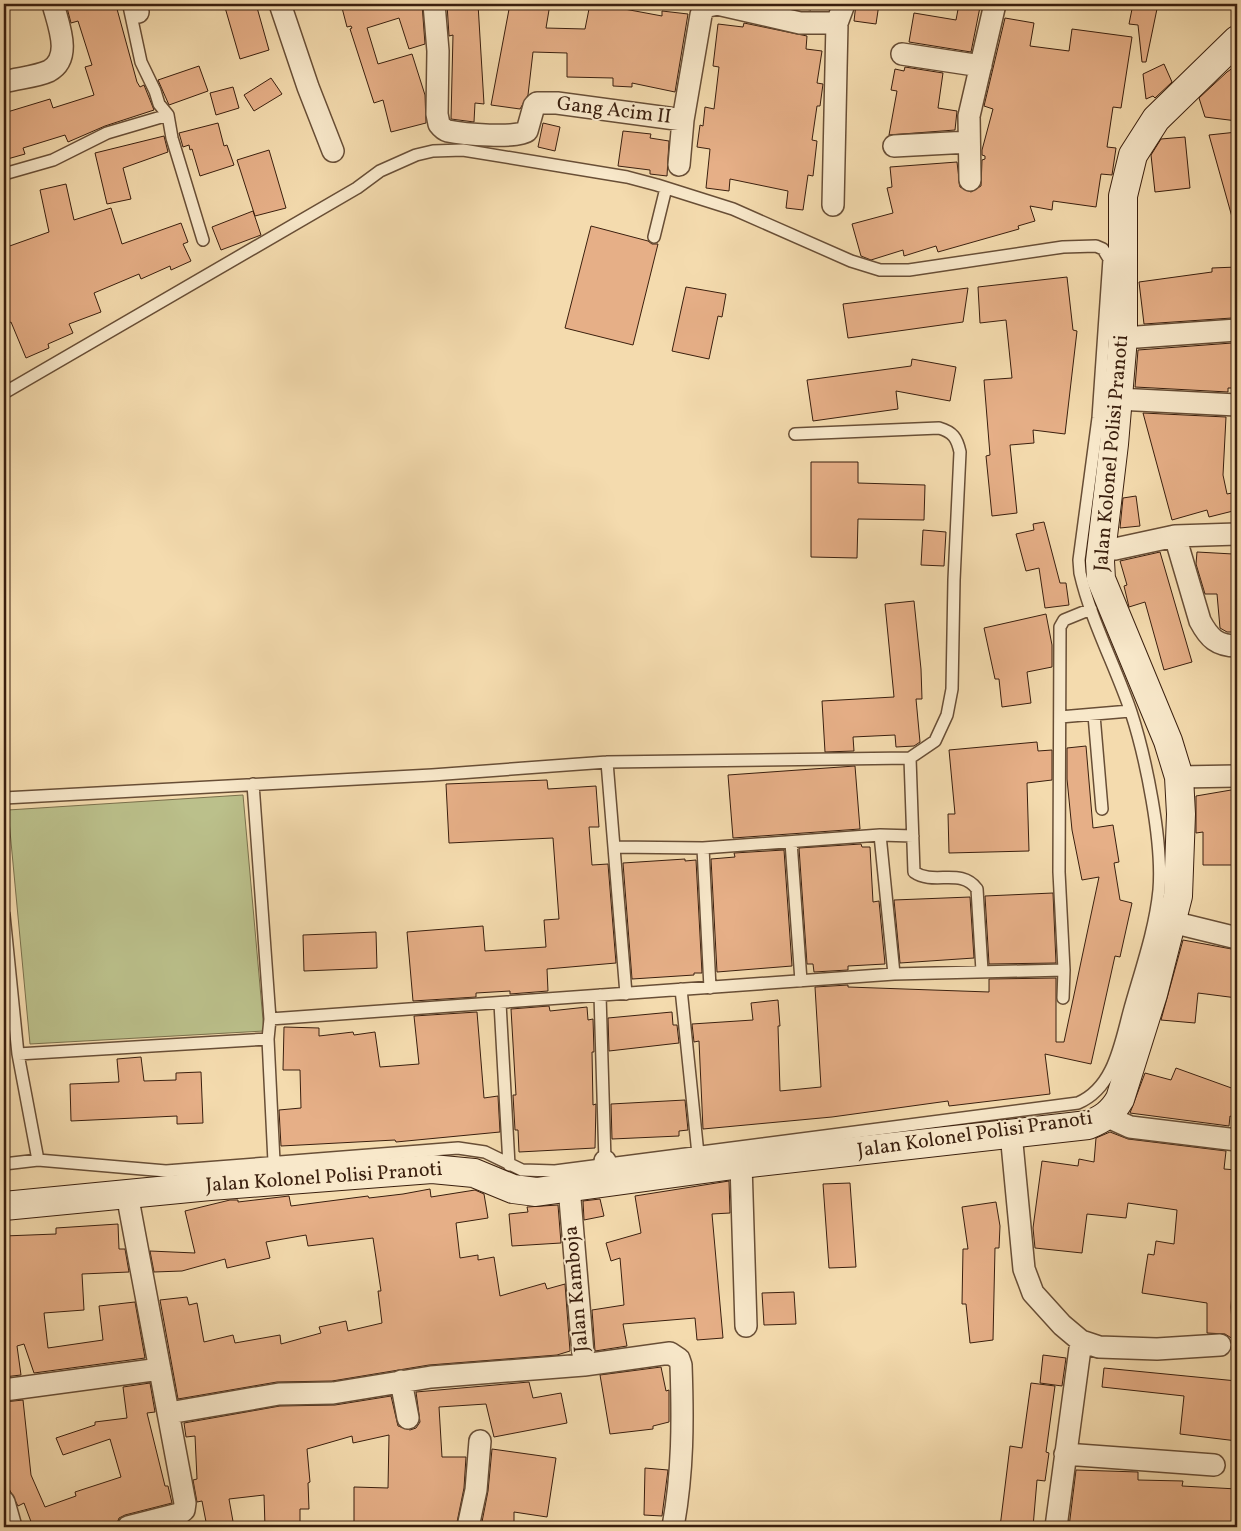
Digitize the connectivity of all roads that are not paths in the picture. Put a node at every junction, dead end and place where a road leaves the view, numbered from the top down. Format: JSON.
{"nodes":[{"id":1,"x":53,"y":4,"type":"edge"},
{"id":2,"x":280,"y":4,"type":"edge"},
{"id":3,"x":434,"y":4,"type":"edge"},
{"id":4,"x":995,"y":4,"type":"edge"},
{"id":5,"x":702,"y":5,"type":"edge"},
{"id":6,"x":134,"y":6,"type":"edge"},
{"id":7,"x":841,"y":14,"type":"edge"},
{"id":8,"x":1237,"y":40,"type":"edge"},
{"id":9,"x":902,"y":54,"type":"dead end"},
{"id":10,"x":980,"y":66,"type":"junction"},
{"id":11,"x":4,"y":82,"type":"edge"},
{"id":12,"x":168,"y":115,"type":"junction"},
{"id":13,"x":683,"y":120,"type":"junction"},
{"id":14,"x":969,"y":142,"type":"junction"},
{"id":15,"x":894,"y":146,"type":"dead end"},
{"id":16,"x":333,"y":151,"type":"dead end"},
{"id":17,"x":679,"y":165,"type":"dead end"},
{"id":18,"x":4,"y":174,"type":"edge"},
{"id":19,"x":970,"y":180,"type":"dead end"},
{"id":20,"x":666,"y":188,"type":"junction"},
{"id":21,"x":833,"y":205,"type":"dead end"},
{"id":22,"x":654,"y":238,"type":"dead end"},
{"id":23,"x":203,"y":240,"type":"dead end"},
{"id":24,"x":1237,"y":330,"type":"edge"},
{"id":25,"x":1123,"y":338,"type":"junction"},
{"id":26,"x":4,"y":393,"type":"edge"},
{"id":27,"x":1117,"y":399,"type":"junction"},
{"id":28,"x":1237,"y":405,"type":"edge"},
{"id":29,"x":795,"y":434,"type":"dead end"},
{"id":30,"x":1237,"y":534,"type":"edge"},
{"id":31,"x":1175,"y":536,"type":"junction"},
{"id":32,"x":1115,"y":549,"type":"dead end"},
{"id":33,"x":1091,"y":609,"type":"junction"},
{"id":34,"x":1237,"y":646,"type":"edge"},
{"id":35,"x":1130,"y":711,"type":"junction"},
{"id":36,"x":1094,"y":715,"type":"junction"},
{"id":37,"x":1060,"y":718,"type":"junction"},
{"id":38,"x":910,"y":758,"type":"junction"},
{"id":39,"x":607,"y":762,"type":"junction"},
{"id":40,"x":1237,"y":776,"type":"edge"},
{"id":41,"x":1179,"y":777,"type":"junction"},
{"id":42,"x":253,"y":784,"type":"junction"},
{"id":43,"x":4,"y":798,"type":"edge"},
{"id":44,"x":1102,"y":809,"type":"dead end"},
{"id":45,"x":880,"y":835,"type":"junction"},
{"id":46,"x":913,"y":836,"type":"junction"},
{"id":47,"x":791,"y":842,"type":"junction"},
{"id":48,"x":614,"y":847,"type":"junction"},
{"id":49,"x":703,"y":848,"type":"junction"},
{"id":50,"x":4,"y":915,"type":"edge"},
{"id":51,"x":1172,"y":922,"type":"junction"},
{"id":52,"x":1237,"y":938,"type":"edge"},
{"id":53,"x":1064,"y":970,"type":"junction"},
{"id":54,"x":982,"y":971,"type":"junction"},
{"id":55,"x":894,"y":974,"type":"junction"},
{"id":56,"x":801,"y":981,"type":"junction"},
{"id":57,"x":710,"y":988,"type":"junction"},
{"id":58,"x":681,"y":990,"type":"junction"},
{"id":59,"x":626,"y":994,"type":"junction"},
{"id":60,"x":600,"y":996,"type":"junction"},
{"id":61,"x":1063,"y":998,"type":"dead end"},
{"id":62,"x":500,"y":1002,"type":"junction"},
{"id":63,"x":270,"y":1019,"type":"junction"},
{"id":64,"x":268,"y":1039,"type":"junction"},
{"id":65,"x":18,"y":1054,"type":"junction"},
{"id":66,"x":1106,"y":1116,"type":"junction"},
{"id":67,"x":1011,"y":1134,"type":"junction"},
{"id":68,"x":1237,"y":1140,"type":"edge"},
{"id":69,"x":698,"y":1154,"type":"junction"},
{"id":70,"x":38,"y":1160,"type":"junction"},
{"id":71,"x":274,"y":1162,"type":"junction"},
{"id":72,"x":605,"y":1163,"type":"junction"},
{"id":73,"x":4,"y":1164,"type":"edge"},
{"id":74,"x":741,"y":1164,"type":"junction"},
{"id":75,"x":509,"y":1165,"type":"junction"},
{"id":76,"x":569,"y":1187,"type":"junction"},
{"id":77,"x":127,"y":1194,"type":"junction"},
{"id":78,"x":4,"y":1206,"type":"edge"},
{"id":79,"x":746,"y":1326,"type":"dead end"},
{"id":80,"x":1081,"y":1341,"type":"junction"},
{"id":81,"x":1220,"y":1345,"type":"dead end"},
{"id":82,"x":584,"y":1364,"type":"junction"},
{"id":83,"x":160,"y":1369,"type":"junction"},
{"id":84,"x":401,"y":1381,"type":"junction"},
{"id":85,"x":4,"y":1390,"type":"edge"},
{"id":86,"x":169,"y":1413,"type":"junction"},
{"id":87,"x":408,"y":1418,"type":"dead end"},
{"id":88,"x":480,"y":1442,"type":"dead end"},
{"id":89,"x":1065,"y":1454,"type":"junction"},
{"id":90,"x":1214,"y":1464,"type":"dead end"},
{"id":91,"x":4,"y":1502,"type":"edge"},
{"id":92,"x":11,"y":1527,"type":"edge"},
{"id":93,"x":128,"y":1527,"type":"edge"},
{"id":94,"x":468,"y":1527,"type":"edge"},
{"id":95,"x":673,"y":1527,"type":"edge"},
{"id":96,"x":1056,"y":1527,"type":"edge"}],
"edges":[{"from":1,"to":11,"type":"street"},
{"from":2,"to":16,"type":"street"},
{"from":3,"to":13,"type":"street","name":"Gang Acim II"},
{"from":4,"to":10,"type":"street"},
{"from":5,"to":7,"type":"street","name":"Gang Acim II"},
{"from":5,"to":13,"type":"street","name":"Gang Acim II"},
{"from":6,"to":12,"type":"lane"},
{"from":7,"to":21,"type":"street","name":"Gang Acim II"},
{"from":8,"to":25,"type":"street","name":"Jalan Kolonel Polisi Pranoti"},
{"from":9,"to":10,"type":"street"},
{"from":10,"to":14,"type":"street"},
{"from":12,"to":18,"type":"lane"},
{"from":12,"to":23,"type":"lane"},
{"from":13,"to":17,"type":"street"},
{"from":14,"to":15,"type":"street"},
{"from":14,"to":19,"type":"street"},
{"from":20,"to":22,"type":"lane"},
{"from":20,"to":26,"type":"lane"},
{"from":20,"to":33,"type":"lane"},
{"from":24,"to":25,"type":"street"},
{"from":25,"to":27,"type":"street","name":"Jalan Kolonel Polisi Pranoti"},
{"from":27,"to":28,"type":"street"},
{"from":27,"to":41,"type":"street","name":"Jalan Kolonel Polisi Pranoti"},
{"from":29,"to":38,"type":"lane"},
{"from":30,"to":31,"type":"street"},
{"from":31,"to":32,"type":"street"},
{"from":31,"to":34,"type":"street"},
{"from":33,"to":35,"type":"lane"},
{"from":33,"to":37,"type":"lane"},
{"from":35,"to":36,"type":"lane"},
{"from":35,"to":69,"type":"lane"},
{"from":36,"to":37,"type":"lane"},
{"from":36,"to":44,"type":"lane"},
{"from":37,"to":53,"type":"lane"},
{"from":38,"to":39,"type":"lane"},
{"from":38,"to":46,"type":"lane"},
{"from":39,"to":42,"type":"lane"},
{"from":39,"to":48,"type":"lane"},
{"from":40,"to":41,"type":"street"},
{"from":41,"to":51,"type":"street","name":"Jalan Kolonel Polisi Pranoti"},
{"from":42,"to":43,"type":"lane"},
{"from":42,"to":63,"type":"lane"},
{"from":45,"to":46,"type":"lane"},
{"from":45,"to":47,"type":"lane"},
{"from":45,"to":55,"type":"lane"},
{"from":46,"to":54,"type":"lane"},
{"from":47,"to":49,"type":"lane"},
{"from":47,"to":56,"type":"lane"},
{"from":48,"to":49,"type":"lane"},
{"from":48,"to":59,"type":"lane"},
{"from":49,"to":57,"type":"lane"},
{"from":50,"to":65,"type":"lane"},
{"from":51,"to":52,"type":"street"},
{"from":51,"to":66,"type":"street","name":"Jalan Kolonel Polisi Pranoti"},
{"from":53,"to":54,"type":"lane"},
{"from":53,"to":61,"type":"lane"},
{"from":54,"to":55,"type":"lane"},
{"from":55,"to":56,"type":"lane"},
{"from":56,"to":57,"type":"lane"},
{"from":57,"to":58,"type":"lane"},
{"from":58,"to":59,"type":"lane"},
{"from":58,"to":69,"type":"lane"},
{"from":59,"to":60,"type":"lane"},
{"from":60,"to":62,"type":"lane"},
{"from":60,"to":72,"type":"lane"},
{"from":62,"to":63,"type":"lane"},
{"from":62,"to":75,"type":"lane"},
{"from":63,"to":64,"type":"lane"},
{"from":64,"to":65,"type":"lane"},
{"from":64,"to":71,"type":"lane"},
{"from":65,"to":70,"type":"lane"},
{"from":66,"to":67,"type":"street","name":"Jalan Kolonel Polisi Pranoti"},
{"from":66,"to":68,"type":"street"},
{"from":67,"to":74,"type":"street","name":"Jalan Kolonel Polisi Pranoti"},
{"from":67,"to":80,"type":"street"},
{"from":69,"to":72,"type":"lane"},
{"from":70,"to":71,"type":"lane"},
{"from":70,"to":73,"type":"lane"},
{"from":71,"to":75,"type":"lane"},
{"from":72,"to":75,"type":"lane"},
{"from":74,"to":76,"type":"street","name":"Jalan Kolonel Polisi Pranoti"},
{"from":74,"to":79,"type":"street"},
{"from":76,"to":77,"type":"street","name":"Jalan Kolonel Polisi Pranoti"},
{"from":76,"to":82,"type":"street","name":"Jalan Kamboja"},
{"from":77,"to":78,"type":"street","name":"Jalan Kolonel Polisi Pranoti"},
{"from":77,"to":83,"type":"street"},
{"from":80,"to":81,"type":"street"},
{"from":80,"to":89,"type":"street"},
{"from":82,"to":84,"type":"street"},
{"from":82,"to":95,"type":"street","name":"Jalan Kamboja"},
{"from":83,"to":85,"type":"street"},
{"from":83,"to":86,"type":"street"},
{"from":84,"to":86,"type":"street"},
{"from":84,"to":87,"type":"street"},
{"from":86,"to":93,"type":"street"},
{"from":88,"to":94,"type":"street"},
{"from":89,"to":90,"type":"street"},
{"from":89,"to":96,"type":"street"},
{"from":91,"to":92,"type":"street"}]}
